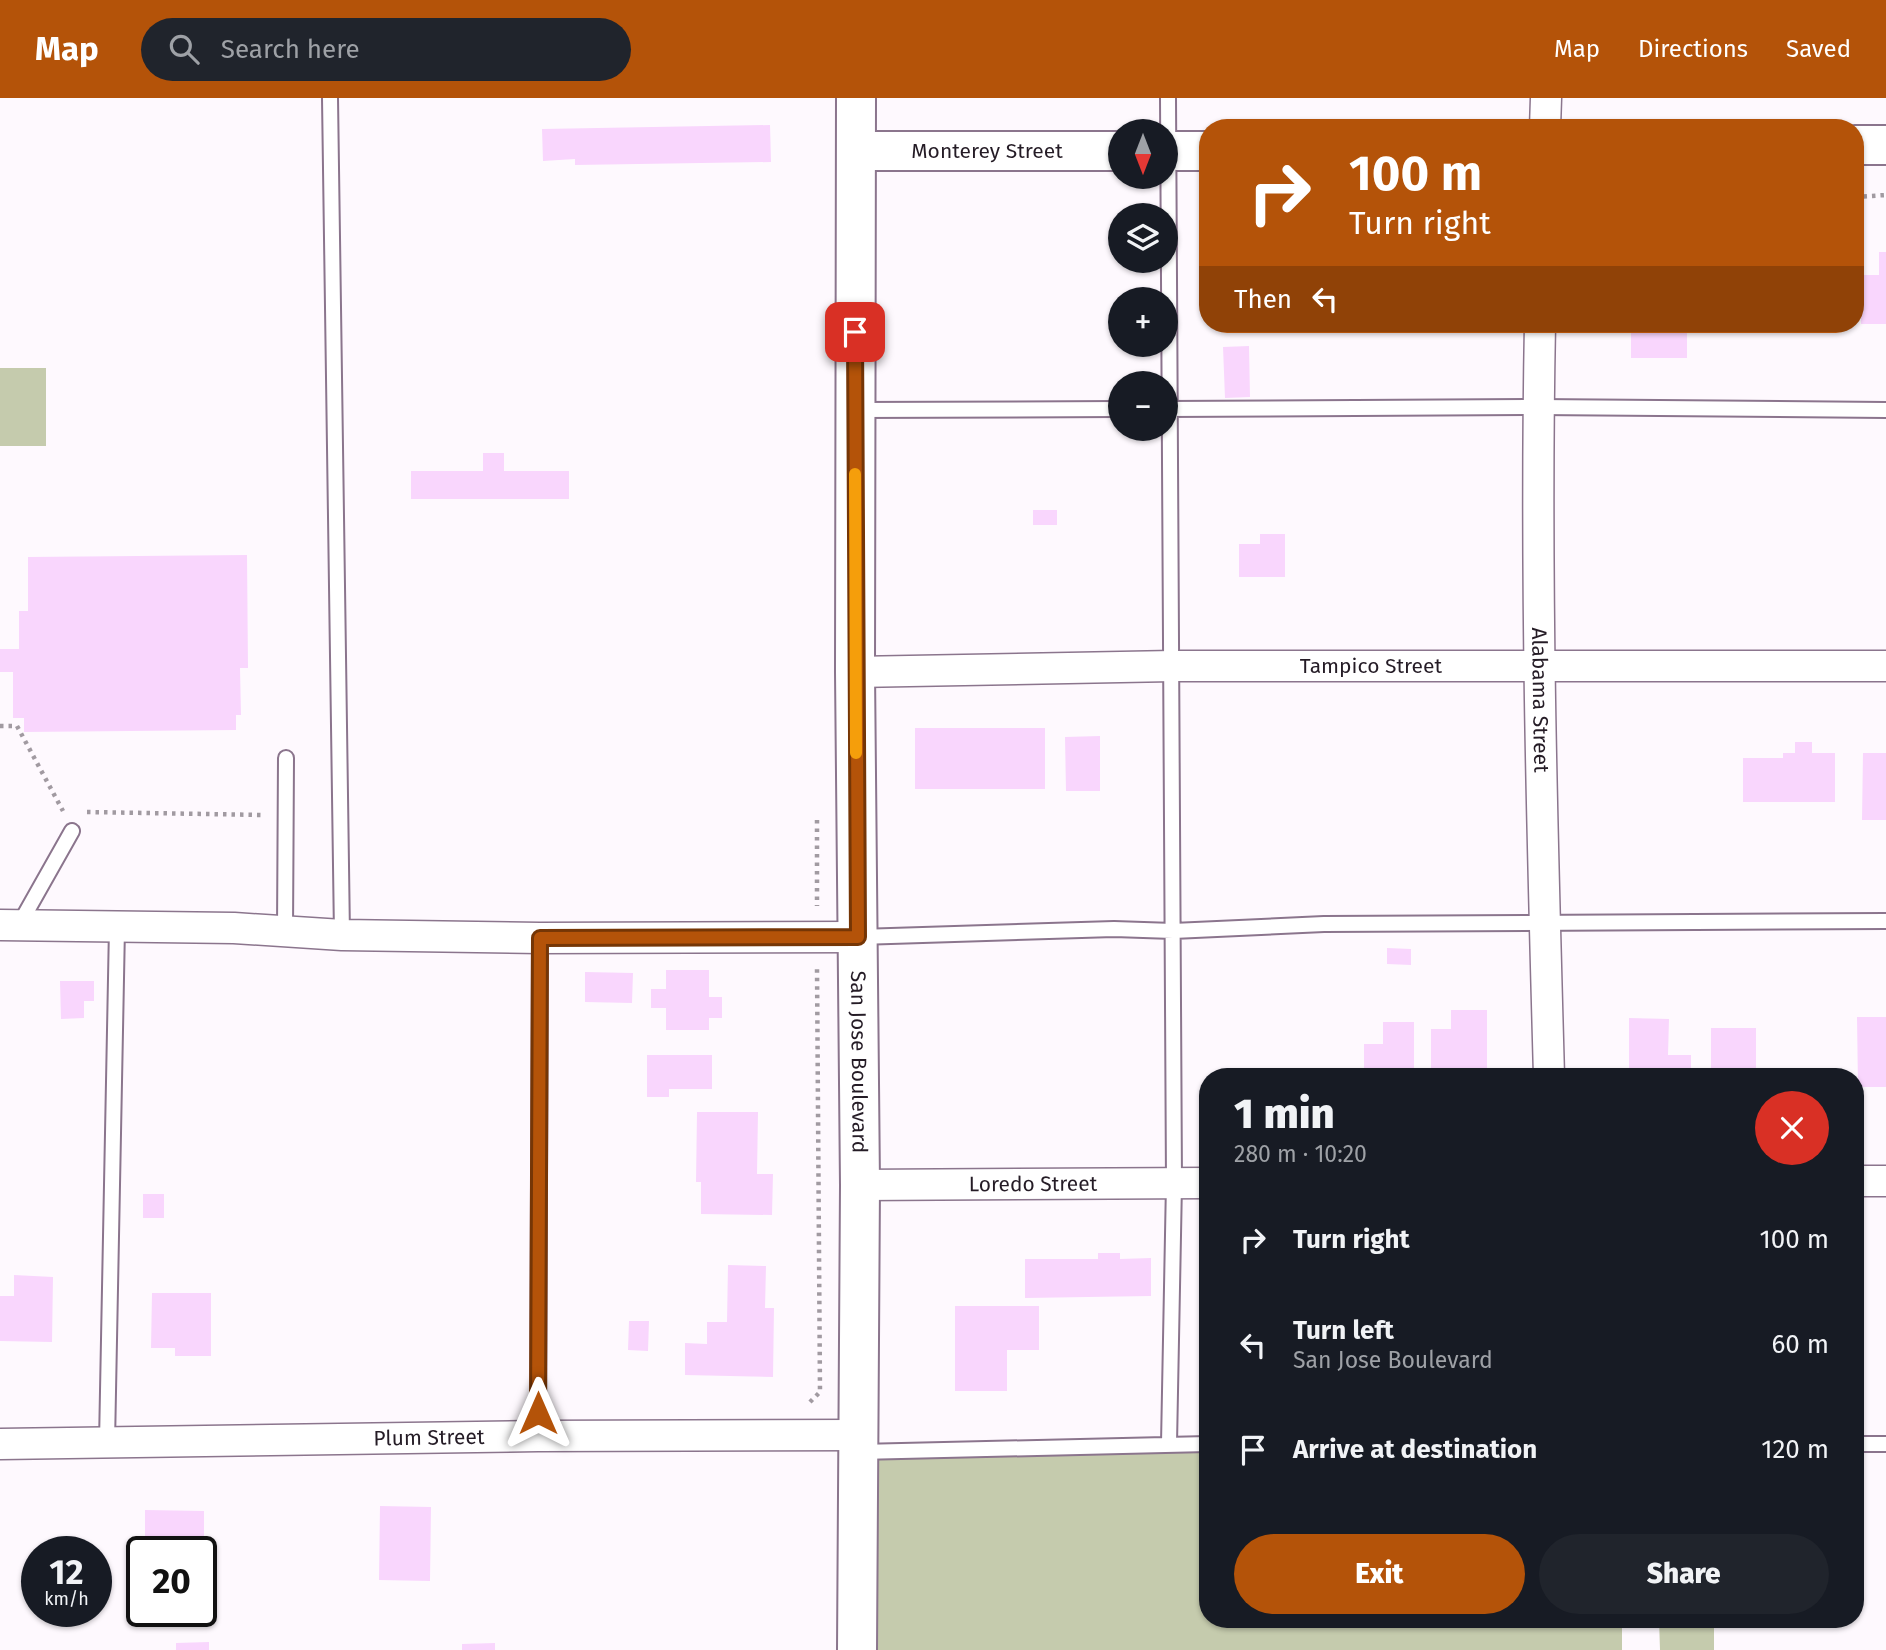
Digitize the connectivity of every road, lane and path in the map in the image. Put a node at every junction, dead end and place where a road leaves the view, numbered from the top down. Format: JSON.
{"nodes":[{"id":1,"x":330,"y":98,"type":"edge"},
{"id":2,"x":856,"y":98,"type":"edge"},
{"id":3,"x":1168,"y":98,"type":"edge"},
{"id":4,"x":1546,"y":98,"type":"edge"},
{"id":5,"x":1168,"y":119,"type":"edge"},
{"id":6,"x":1545,"y":119,"type":"edge"},
{"id":7,"x":1864,"y":145,"type":"edge"},
{"id":8,"x":1886,"y":145,"type":"edge"},
{"id":9,"x":856,"y":150,"type":"junction"},
{"id":10,"x":1108,"y":151,"type":"edge"},
{"id":11,"x":1178,"y":151,"type":"edge"},
{"id":12,"x":1199,"y":151,"type":"edge"},
{"id":13,"x":1167,"y":189,"type":"edge"},
{"id":14,"x":1886,"y":195,"type":"edge"},
{"id":15,"x":1864,"y":196,"type":"edge"},
{"id":16,"x":1540,"y":333,"type":"edge"},
{"id":17,"x":1168,"y":371,"type":"edge"},
{"id":18,"x":1538,"y":407,"type":"junction"},
{"id":19,"x":1108,"y":409,"type":"edge"},
{"id":20,"x":1178,"y":409,"type":"edge"},
{"id":21,"x":854,"y":410,"type":"junction"},
{"id":22,"x":1886,"y":410,"type":"edge"},
{"id":23,"x":1169,"y":441,"type":"edge"},
{"id":24,"x":1173,"y":666,"type":"junction"},
{"id":25,"x":1886,"y":666,"type":"edge"},
{"id":26,"x":1541,"y":667,"type":"junction"},
{"id":27,"x":855,"y":672,"type":"junction"},
{"id":28,"x":0,"y":726,"type":"edge"},
{"id":29,"x":286,"y":758,"type":"dead end"},
{"id":30,"x":817,"y":811,"type":"dead end"},
{"id":31,"x":77,"y":812,"type":"dead end"},
{"id":32,"x":268,"y":815,"type":"dead end"},
{"id":33,"x":56,"y":822,"type":"dead end"},
{"id":34,"x":72,"y":831,"type":"dead end"},
{"id":35,"x":1886,"y":921,"type":"edge"},
{"id":36,"x":9,"y":925,"type":"edge"},
{"id":37,"x":1545,"y":925,"type":"junction"},
{"id":38,"x":117,"y":927,"type":"junction"},
{"id":39,"x":285,"y":930,"type":"junction"},
{"id":40,"x":1173,"y":930,"type":"junction"},
{"id":41,"x":342,"y":935,"type":"junction"},
{"id":42,"x":817,"y":937,"type":"junction"},
{"id":43,"x":858,"y":937,"type":"junction"},
{"id":44,"x":540,"y":938,"type":"junction"},
{"id":45,"x":1549,"y":1068,"type":"edge"},
{"id":46,"x":1864,"y":1181,"type":"edge"},
{"id":47,"x":1886,"y":1181,"type":"edge"},
{"id":48,"x":1174,"y":1183,"type":"junction"},
{"id":49,"x":1199,"y":1183,"type":"edge"},
{"id":50,"x":860,"y":1185,"type":"junction"},
{"id":51,"x":806,"y":1406,"type":"dead end"},
{"id":52,"x":538,"y":1436,"type":"junction"},
{"id":53,"x":107,"y":1443,"type":"junction"},
{"id":54,"x":858,"y":1443,"type":"junction"},
{"id":55,"x":0,"y":1444,"type":"edge"},
{"id":56,"x":1169,"y":1444,"type":"junction"},
{"id":57,"x":1199,"y":1444,"type":"edge"},
{"id":58,"x":1864,"y":1444,"type":"edge"},
{"id":59,"x":1886,"y":1444,"type":"edge"},
{"id":60,"x":857,"y":1650,"type":"edge"}],
"edges":[{"from":1,"to":41,"type":"lane"},
{"from":2,"to":9,"type":"street","name":"San Jose Boulevard"},
{"from":3,"to":5,"type":"lane"},
{"from":4,"to":6,"type":"street"},
{"from":7,"to":8,"type":"street"},
{"from":9,"to":10,"type":"street","name":"Monterey Street"},
{"from":9,"to":21,"type":"street","name":"San Jose Boulevard"},
{"from":11,"to":12,"type":"street"},
{"from":13,"to":17,"type":"lane"},
{"from":14,"to":15,"type":"path"},
{"from":16,"to":18,"type":"street","name":"Alabama Street"},
{"from":18,"to":20,"type":"lane"},
{"from":18,"to":22,"type":"lane"},
{"from":18,"to":26,"type":"street","name":"Alabama Street"},
{"from":19,"to":21,"type":"lane"},
{"from":21,"to":27,"type":"street","name":"San Jose Boulevard"},
{"from":23,"to":24,"type":"lane"},
{"from":24,"to":26,"type":"street","name":"Tampico Street"},
{"from":24,"to":27,"type":"street","name":"Tampico Street"},
{"from":24,"to":40,"type":"lane"},
{"from":25,"to":26,"type":"street","name":"Tampico Street"},
{"from":26,"to":37,"type":"street","name":"Alabama Street"},
{"from":27,"to":43,"type":"street","name":"San Jose Boulevard"},
{"from":28,"to":33,"type":"path"},
{"from":29,"to":39,"type":"lane"},
{"from":30,"to":42,"type":"path"},
{"from":31,"to":32,"type":"path"},
{"from":34,"to":36,"type":"lane"},
{"from":35,"to":37,"type":"lane"},
{"from":36,"to":38,"type":"street"},
{"from":37,"to":40,"type":"lane"},
{"from":37,"to":45,"type":"street","name":"Alabama Street"},
{"from":38,"to":39,"type":"street"},
{"from":38,"to":53,"type":"lane"},
{"from":39,"to":41,"type":"street"},
{"from":40,"to":43,"type":"lane"},
{"from":40,"to":48,"type":"lane"},
{"from":41,"to":44,"type":"street"},
{"from":42,"to":43,"type":"street"},
{"from":42,"to":44,"type":"street"},
{"from":42,"to":51,"type":"path"},
{"from":43,"to":50,"type":"street","name":"San Jose Boulevard"},
{"from":44,"to":52,"type":"lane"},
{"from":46,"to":47,"type":"street"},
{"from":48,"to":49,"type":"street","name":"Loredo Street"},
{"from":48,"to":50,"type":"street","name":"Loredo Street"},
{"from":48,"to":56,"type":"lane"},
{"from":50,"to":54,"type":"street","name":"San Jose Boulevard"},
{"from":52,"to":53,"type":"street","name":"Plum Street"},
{"from":52,"to":54,"type":"street","name":"Plum Street"},
{"from":53,"to":55,"type":"street","name":"Plum Street"},
{"from":54,"to":56,"type":"lane"},
{"from":54,"to":60,"type":"street","name":"San Jose Boulevard"},
{"from":56,"to":57,"type":"lane"},
{"from":58,"to":59,"type":"lane"}]}
